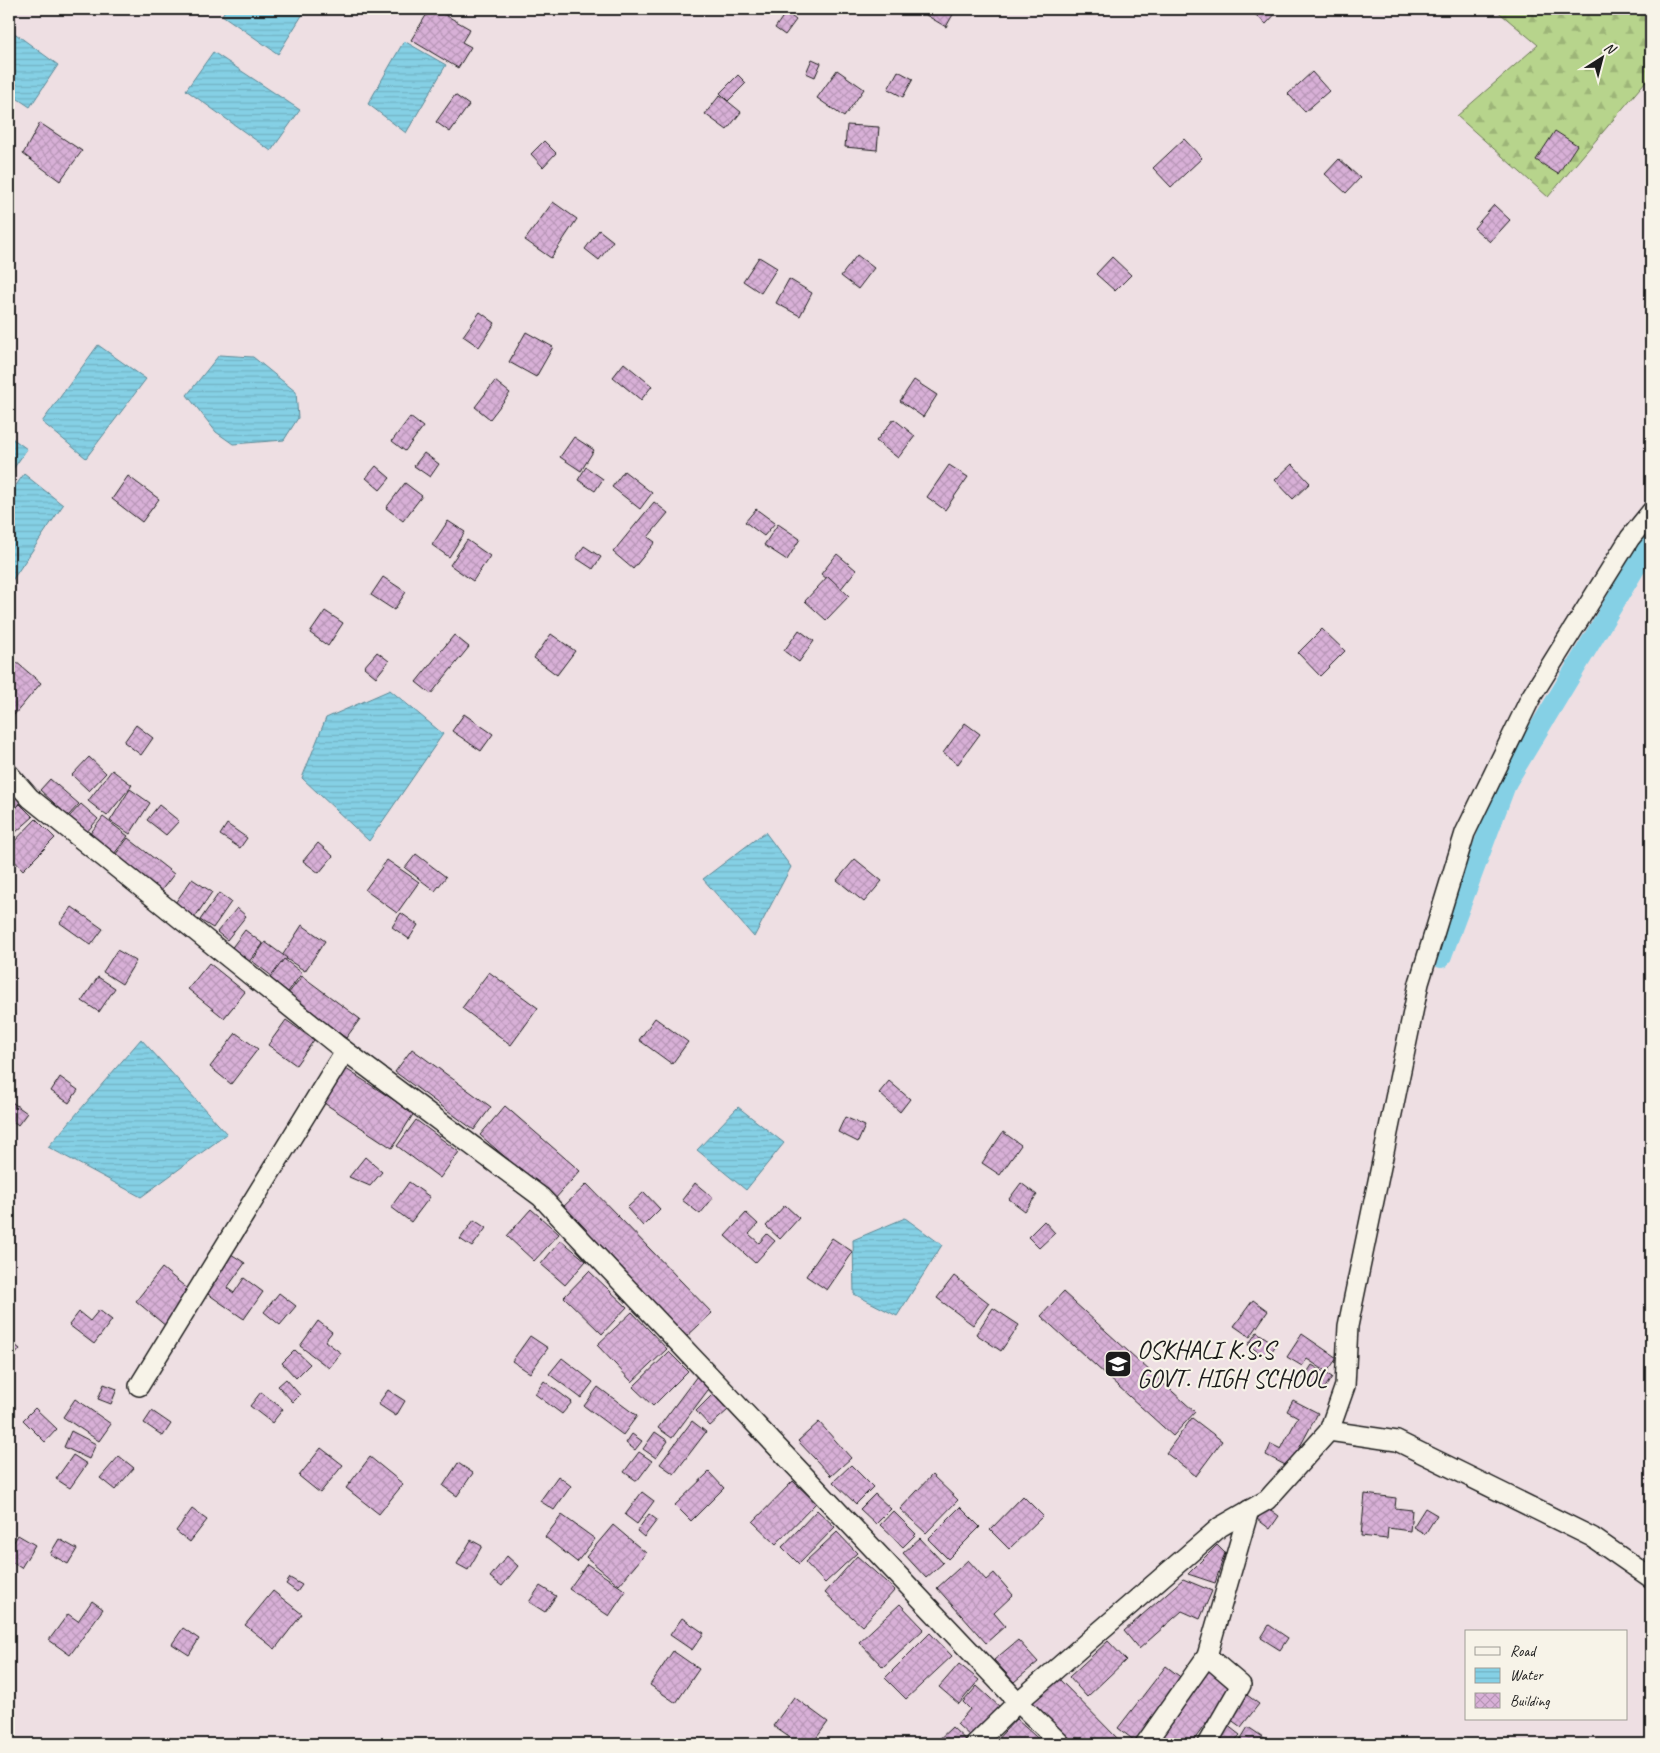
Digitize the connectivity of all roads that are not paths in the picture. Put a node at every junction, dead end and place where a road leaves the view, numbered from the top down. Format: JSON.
{"nodes":[{"id":1,"x":1651,"y":512,"type":"edge"},
{"id":2,"x":9,"y":774,"type":"edge"},
{"id":3,"x":345,"y":1051,"type":"junction"},
{"id":4,"x":139,"y":1386,"type":"dead end"},
{"id":5,"x":1328,"y":1431,"type":"junction"},
{"id":6,"x":1249,"y":1510,"type":"junction"},
{"id":7,"x":1651,"y":1578,"type":"edge"},
{"id":8,"x":1207,"y":1656,"type":"junction"},
{"id":9,"x":1018,"y":1702,"type":"junction"},
{"id":10,"x":975,"y":1744,"type":"edge"},
{"id":11,"x":1061,"y":1744,"type":"edge"},
{"id":12,"x":1145,"y":1744,"type":"edge"},
{"id":13,"x":1207,"y":1744,"type":"edge"}],
"edges":[{"from":1,"to":5,"type":"street"},
{"from":2,"to":3,"type":"street"},
{"from":3,"to":4,"type":"street"},
{"from":3,"to":9,"type":"street"},
{"from":5,"to":6,"type":"street"},
{"from":5,"to":7,"type":"street"},
{"from":6,"to":8,"type":"street"},
{"from":6,"to":9,"type":"street"},
{"from":8,"to":12,"type":"street"},
{"from":8,"to":13,"type":"street"},
{"from":9,"to":10,"type":"street"},
{"from":9,"to":11,"type":"street"}]}
